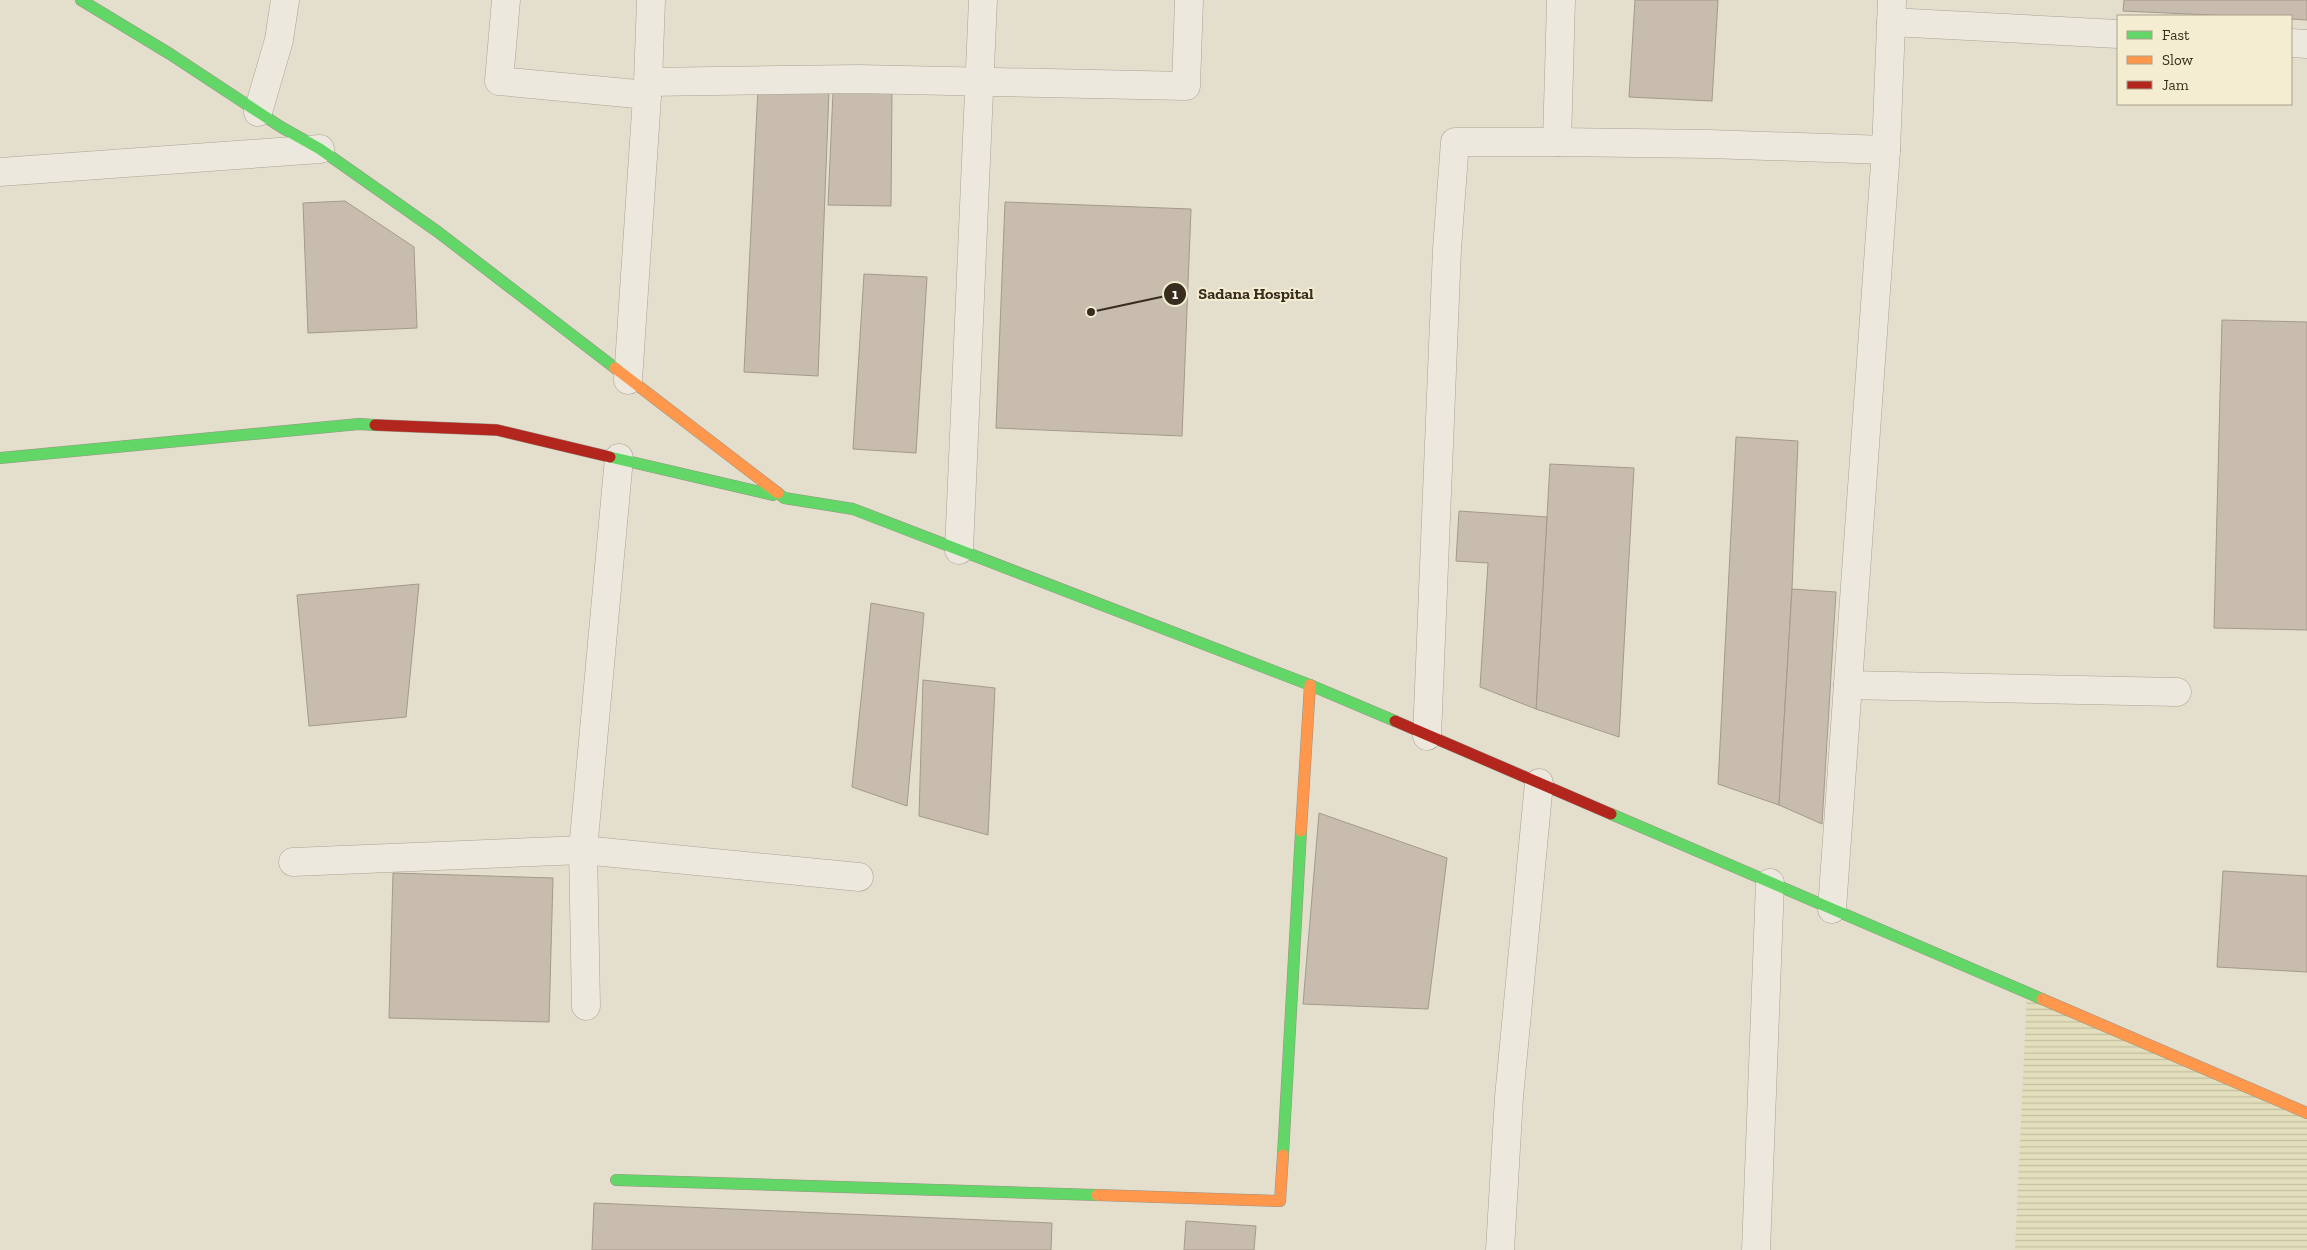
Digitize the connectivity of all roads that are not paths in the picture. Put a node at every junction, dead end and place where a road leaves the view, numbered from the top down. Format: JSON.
{"nodes":[{"id":1,"x":81,"y":0,"type":"edge"},
{"id":2,"x":285,"y":0,"type":"edge"},
{"id":3,"x":506,"y":0,"type":"edge"},
{"id":4,"x":651,"y":0,"type":"edge"},
{"id":5,"x":984,"y":0,"type":"edge"},
{"id":6,"x":1189,"y":0,"type":"edge"},
{"id":7,"x":1561,"y":0,"type":"edge"},
{"id":8,"x":1892,"y":11,"type":"edge"},
{"id":9,"x":2117,"y":34,"type":"edge"},
{"id":10,"x":2292,"y":43,"type":"edge"},
{"id":11,"x":2307,"y":44,"type":"edge"},
{"id":12,"x":980,"y":80,"type":"junction"},
{"id":13,"x":648,"y":89,"type":"junction"},
{"id":14,"x":258,"y":112,"type":"junction"},
{"id":15,"x":1557,"y":142,"type":"junction"},
{"id":16,"x":320,"y":149,"type":"junction"},
{"id":17,"x":1886,"y":150,"type":"junction"},
{"id":18,"x":0,"y":172,"type":"edge"},
{"id":19,"x":628,"y":380,"type":"junction"},
{"id":20,"x":0,"y":458,"type":"edge"},
{"id":21,"x":619,"y":458,"type":"junction"},
{"id":22,"x":784,"y":498,"type":"junction"},
{"id":23,"x":959,"y":550,"type":"junction"},
{"id":24,"x":1310,"y":685,"type":"junction"},
{"id":25,"x":1848,"y":685,"type":"junction"},
{"id":26,"x":2177,"y":692,"type":"dead end"},
{"id":27,"x":1427,"y":736,"type":"junction"},
{"id":28,"x":1539,"y":783,"type":"junction"},
{"id":29,"x":583,"y":850,"type":"junction"},
{"id":30,"x":293,"y":862,"type":"dead end"},
{"id":31,"x":859,"y":877,"type":"dead end"},
{"id":32,"x":1770,"y":883,"type":"junction"},
{"id":33,"x":1832,"y":910,"type":"junction"},
{"id":34,"x":586,"y":1006,"type":"dead end"},
{"id":35,"x":2307,"y":1113,"type":"edge"},
{"id":36,"x":616,"y":1180,"type":"dead end"},
{"id":37,"x":1500,"y":1250,"type":"edge"},
{"id":38,"x":1756,"y":1250,"type":"edge"}],
"edges":[{"from":1,"to":14,"type":"street"},
{"from":2,"to":14,"type":"street"},
{"from":3,"to":13,"type":"street"},
{"from":4,"to":13,"type":"street"},
{"from":5,"to":12,"type":"street"},
{"from":6,"to":12,"type":"street"},
{"from":7,"to":15,"type":"street"},
{"from":8,"to":9,"type":"street"},
{"from":8,"to":17,"type":"street"},
{"from":10,"to":11,"type":"street"},
{"from":12,"to":13,"type":"street"},
{"from":12,"to":23,"type":"street"},
{"from":13,"to":19,"type":"street"},
{"from":14,"to":16,"type":"street"},
{"from":15,"to":17,"type":"street"},
{"from":15,"to":27,"type":"street"},
{"from":16,"to":18,"type":"street"},
{"from":16,"to":19,"type":"street"},
{"from":17,"to":25,"type":"street"},
{"from":19,"to":22,"type":"street"},
{"from":20,"to":21,"type":"street"},
{"from":21,"to":22,"type":"street"},
{"from":21,"to":29,"type":"street"},
{"from":22,"to":23,"type":"street"},
{"from":23,"to":24,"type":"street"},
{"from":24,"to":27,"type":"street"},
{"from":24,"to":36,"type":"street"},
{"from":25,"to":26,"type":"street"},
{"from":25,"to":33,"type":"street"},
{"from":27,"to":28,"type":"street"},
{"from":28,"to":32,"type":"street"},
{"from":28,"to":37,"type":"street"},
{"from":29,"to":30,"type":"street"},
{"from":29,"to":31,"type":"street"},
{"from":29,"to":34,"type":"street"},
{"from":32,"to":33,"type":"street"},
{"from":32,"to":38,"type":"street"},
{"from":33,"to":35,"type":"street"}]}
